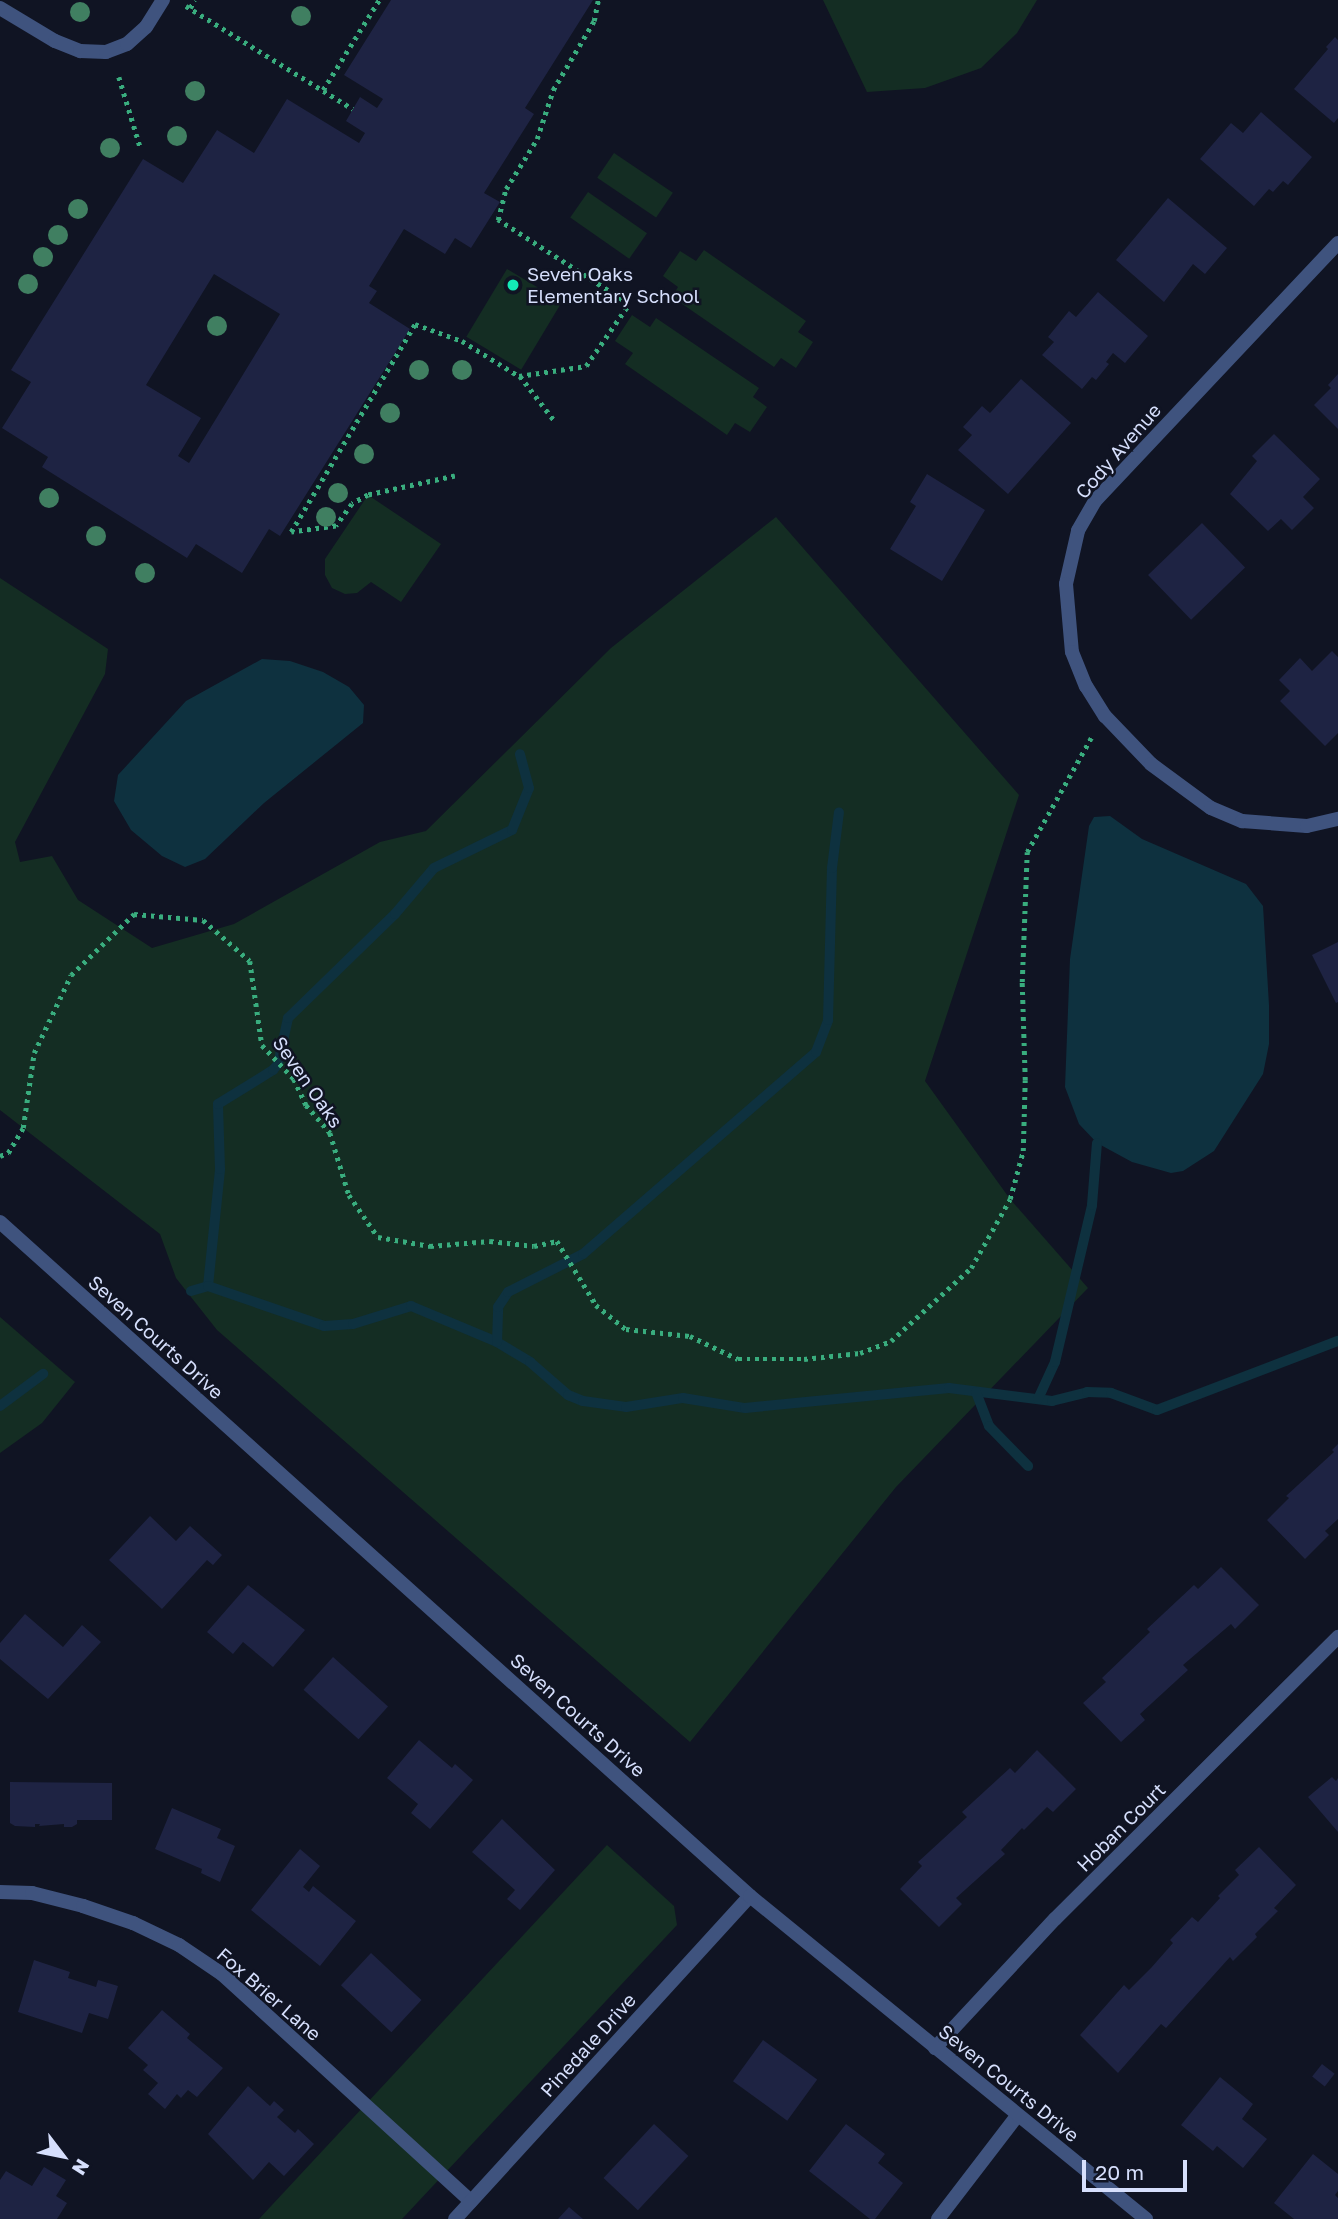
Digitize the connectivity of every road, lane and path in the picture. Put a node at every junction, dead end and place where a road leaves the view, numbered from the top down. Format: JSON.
{"nodes":[{"id":1,"x":163,"y":0,"type":"edge"},
{"id":2,"x":177,"y":0,"type":"edge"},
{"id":3,"x":195,"y":0,"type":"edge"},
{"id":4,"x":379,"y":0,"type":"edge"},
{"id":5,"x":598,"y":0,"type":"edge"},
{"id":6,"x":0,"y":8,"type":"edge"},
{"id":7,"x":190,"y":8,"type":"junction"},
{"id":8,"x":119,"y":77,"type":"dead end"},
{"id":9,"x":323,"y":90,"type":"junction"},
{"id":10,"x":353,"y":109,"type":"dead end"},
{"id":11,"x":140,"y":146,"type":"dead end"},
{"id":12,"x":1338,"y":243,"type":"edge"},
{"id":13,"x":519,"y":376,"type":"junction"},
{"id":14,"x":554,"y":420,"type":"dead end"},
{"id":15,"x":455,"y":476,"type":"dead end"},
{"id":16,"x":1105,"y":716,"type":"junction"},
{"id":17,"x":1338,"y":819,"type":"edge"},
{"id":18,"x":0,"y":1156,"type":"edge"},
{"id":19,"x":0,"y":1222,"type":"edge"},
{"id":20,"x":1338,"y":1637,"type":"edge"},
{"id":21,"x":0,"y":1892,"type":"edge"},
{"id":22,"x":750,"y":1896,"type":"junction"},
{"id":23,"x":935,"y":2048,"type":"junction"},
{"id":24,"x":1017,"y":2116,"type":"junction"},
{"id":25,"x":471,"y":2201,"type":"junction"},
{"id":26,"x":455,"y":2219,"type":"edge"},
{"id":27,"x":938,"y":2219,"type":"edge"},
{"id":28,"x":1146,"y":2219,"type":"edge"}],
"edges":[{"from":1,"to":6,"type":"street"},
{"from":2,"to":7,"type":"path"},
{"from":3,"to":7,"type":"path"},
{"from":4,"to":9,"type":"path"},
{"from":5,"to":13,"type":"path"},
{"from":7,"to":9,"type":"path"},
{"from":8,"to":11,"type":"path"},
{"from":9,"to":10,"type":"path"},
{"from":12,"to":16,"type":"street","name":"Cody Avenue"},
{"from":13,"to":14,"type":"path"},
{"from":13,"to":15,"type":"path"},
{"from":16,"to":17,"type":"street","name":"Cody Avenue"},
{"from":16,"to":18,"type":"path","name":"Seven Oaks"},
{"from":19,"to":22,"type":"street","name":"Seven Courts Drive"},
{"from":20,"to":23,"type":"street","name":"Hoban Court"},
{"from":21,"to":25,"type":"street","name":"Fox Brier Lane"},
{"from":22,"to":23,"type":"street","name":"Seven Courts Drive"},
{"from":22,"to":25,"type":"street","name":"Pinedale Drive"},
{"from":23,"to":24,"type":"street","name":"Seven Courts Drive"},
{"from":24,"to":27,"type":"street"},
{"from":24,"to":28,"type":"street","name":"Seven Courts Drive"},
{"from":25,"to":26,"type":"street","name":"Pinedale Drive"}]}
